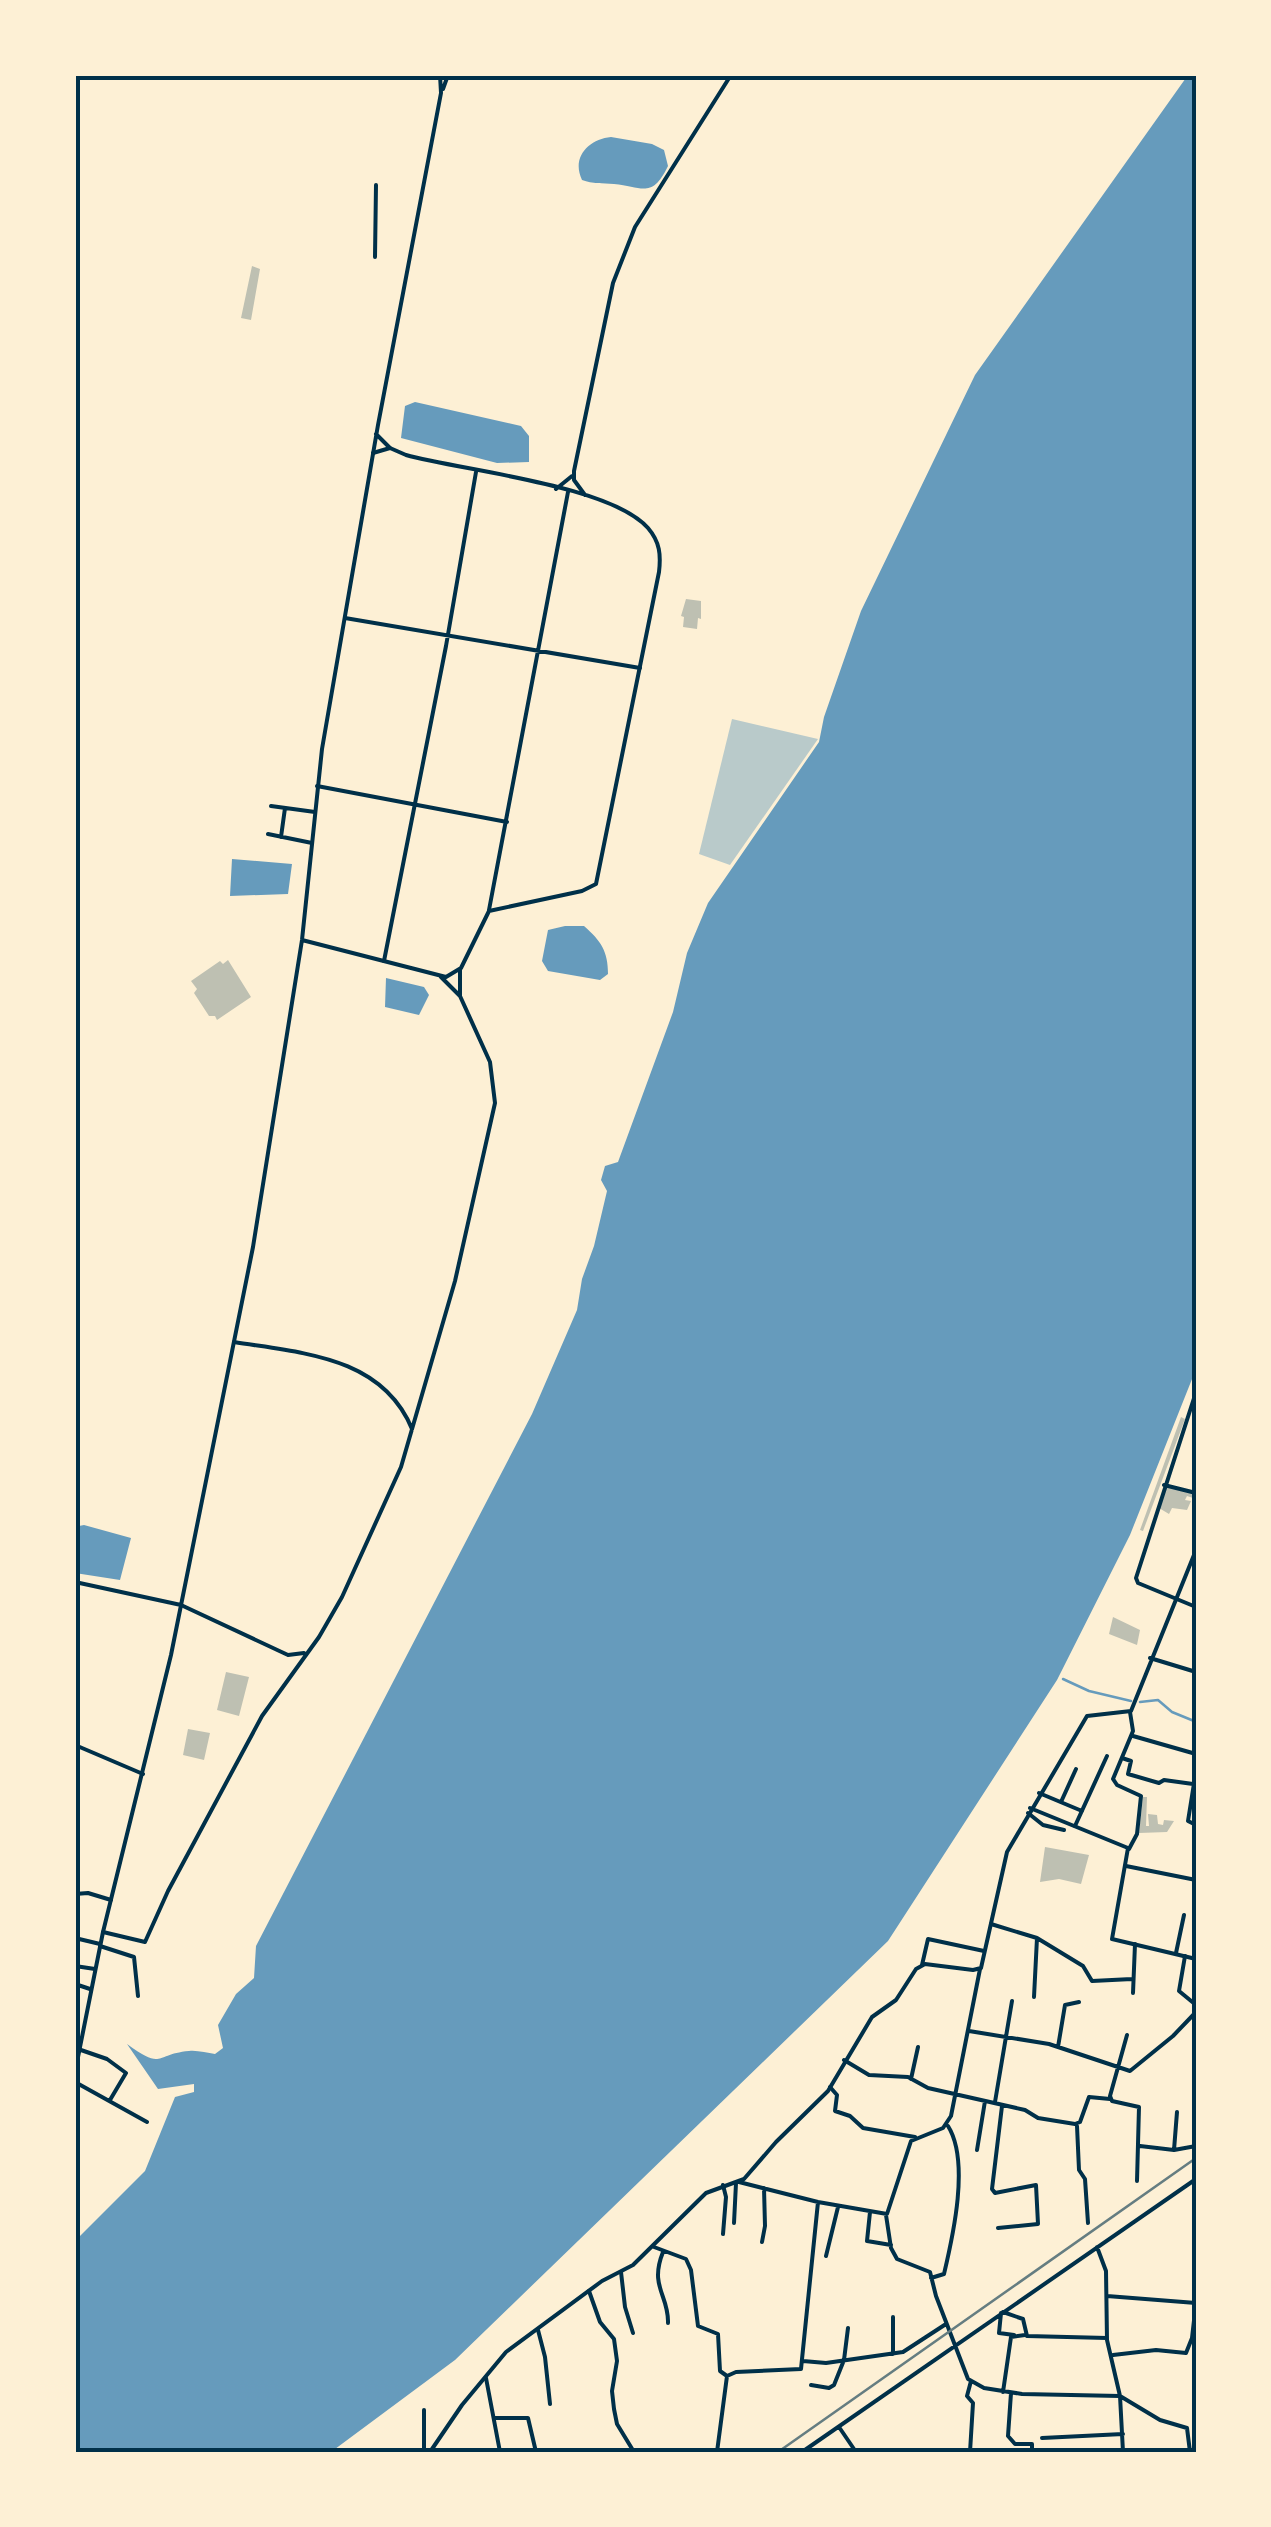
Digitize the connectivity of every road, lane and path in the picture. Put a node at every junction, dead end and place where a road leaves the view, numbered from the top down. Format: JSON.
{"nodes":[{"id":1,"x":448,"y":75,"type":"edge"},
{"id":2,"x":732,"y":75,"type":"edge"},
{"id":3,"x":440,"y":76,"type":"edge"},
{"id":4,"x":441,"y":93,"type":"junction"},
{"id":5,"x":376,"y":186,"type":"dead end"},
{"id":6,"x":375,"y":257,"type":"dead end"},
{"id":7,"x":376,"y":434,"type":"junction"},
{"id":8,"x":390,"y":448,"type":"junction"},
{"id":9,"x":373,"y":453,"type":"junction"},
{"id":10,"x":476,"y":472,"type":"junction"},
{"id":11,"x":573,"y":476,"type":"junction"},
{"id":12,"x":556,"y":488,"type":"junction"},
{"id":13,"x":568,"y":492,"type":"junction"},
{"id":14,"x":585,"y":496,"type":"junction"},
{"id":15,"x":344,"y":618,"type":"junction"},
{"id":16,"x":448,"y":636,"type":"junction"},
{"id":17,"x":539,"y":652,"type":"junction"},
{"id":18,"x":640,"y":668,"type":"junction"},
{"id":19,"x":317,"y":786,"type":"junction"},
{"id":20,"x":416,"y":802,"type":"junction"},
{"id":21,"x":271,"y":806,"type":"dead end"},
{"id":22,"x":285,"y":808,"type":"junction"},
{"id":23,"x":314,"y":812,"type":"junction"},
{"id":24,"x":507,"y":822,"type":"junction"},
{"id":25,"x":268,"y":834,"type":"dead end"},
{"id":26,"x":281,"y":837,"type":"junction"},
{"id":27,"x":312,"y":844,"type":"junction"},
{"id":28,"x":493,"y":895,"type":"junction"},
{"id":29,"x":506,"y":906,"type":"junction"},
{"id":30,"x":489,"y":911,"type":"junction"},
{"id":31,"x":302,"y":940,"type":"junction"},
{"id":32,"x":384,"y":961,"type":"junction"},
{"id":33,"x":460,"y":970,"type":"junction"},
{"id":34,"x":441,"y":977,"type":"junction"},
{"id":35,"x":460,"y":996,"type":"junction"},
{"id":36,"x":234,"y":1342,"type":"junction"},
{"id":37,"x":1196,"y":1392,"type":"edge"},
{"id":38,"x":1194,"y":1402,"type":"edge"},
{"id":39,"x":412,"y":1429,"type":"junction"},
{"id":40,"x":1164,"y":1485,"type":"junction"},
{"id":41,"x":1196,"y":1493,"type":"edge"},
{"id":42,"x":1196,"y":1550,"type":"edge"},
{"id":43,"x":1194,"y":1558,"type":"edge"},
{"id":44,"x":75,"y":1582,"type":"edge"},
{"id":45,"x":1176,"y":1598,"type":"junction"},
{"id":46,"x":180,"y":1606,"type":"junction"},
{"id":47,"x":1196,"y":1607,"type":"edge"},
{"id":48,"x":308,"y":1650,"type":"junction"},
{"id":49,"x":288,"y":1655,"type":"junction"},
{"id":50,"x":1150,"y":1658,"type":"junction"},
{"id":51,"x":292,"y":1670,"type":"junction"},
{"id":52,"x":1196,"y":1672,"type":"edge"},
{"id":53,"x":1130,"y":1712,"type":"junction"},
{"id":54,"x":1132,"y":1735,"type":"junction"},
{"id":55,"x":75,"y":1744,"type":"edge"},
{"id":56,"x":1196,"y":1754,"type":"edge"},
{"id":57,"x":1106,"y":1756,"type":"dead end"},
{"id":58,"x":1122,"y":1758,"type":"junction"},
{"id":59,"x":1076,"y":1769,"type":"dead end"},
{"id":60,"x":1196,"y":1771,"type":"edge"},
{"id":61,"x":143,"y":1774,"type":"junction"},
{"id":62,"x":1193,"y":1784,"type":"junction"},
{"id":63,"x":1040,"y":1793,"type":"junction"},
{"id":64,"x":1061,"y":1802,"type":"junction"},
{"id":65,"x":1029,"y":1810,"type":"junction"},
{"id":66,"x":1082,"y":1811,"type":"junction"},
{"id":67,"x":1196,"y":1825,"type":"edge"},
{"id":68,"x":1076,"y":1826,"type":"junction"},
{"id":69,"x":1064,"y":1830,"type":"dead end"},
{"id":70,"x":1129,"y":1850,"type":"junction"},
{"id":71,"x":1126,"y":1866,"type":"junction"},
{"id":72,"x":1196,"y":1880,"type":"edge"},
{"id":73,"x":75,"y":1894,"type":"edge"},
{"id":74,"x":111,"y":1900,"type":"junction"},
{"id":75,"x":1184,"y":1915,"type":"dead end"},
{"id":76,"x":991,"y":1924,"type":"junction"},
{"id":77,"x":103,"y":1932,"type":"junction"},
{"id":78,"x":75,"y":1938,"type":"edge"},
{"id":79,"x":1037,"y":1938,"type":"junction"},
{"id":80,"x":1134,"y":1944,"type":"junction"},
{"id":81,"x":100,"y":1945,"type":"junction"},
{"id":82,"x":985,"y":1952,"type":"junction"},
{"id":83,"x":1176,"y":1953,"type":"junction"},
{"id":84,"x":1186,"y":1956,"type":"junction"},
{"id":85,"x":1196,"y":1959,"type":"edge"},
{"id":86,"x":922,"y":1965,"type":"junction"},
{"id":87,"x":75,"y":1966,"type":"edge"},
{"id":88,"x":94,"y":1968,"type":"junction"},
{"id":89,"x":980,"y":1969,"type":"junction"},
{"id":90,"x":1132,"y":1979,"type":"junction"},
{"id":91,"x":75,"y":1984,"type":"edge"},
{"id":92,"x":90,"y":1989,"type":"junction"},
{"id":93,"x":1133,"y":1993,"type":"dead end"},
{"id":94,"x":138,"y":1996,"type":"dead end"},
{"id":95,"x":1034,"y":1996,"type":"dead end"},
{"id":96,"x":1012,"y":2002,"type":"dead end"},
{"id":97,"x":1078,"y":2002,"type":"dead end"},
{"id":98,"x":1196,"y":2009,"type":"edge"},
{"id":99,"x":969,"y":2031,"type":"junction"},
{"id":100,"x":1006,"y":2035,"type":"junction"},
{"id":101,"x":1127,"y":2035,"type":"dead end"},
{"id":102,"x":78,"y":2038,"type":"edge"},
{"id":103,"x":918,"y":2047,"type":"dead end"},
{"id":104,"x":1058,"y":2047,"type":"junction"},
{"id":105,"x":78,"y":2049,"type":"junction"},
{"id":106,"x":844,"y":2060,"type":"junction"},
{"id":107,"x":1118,"y":2070,"type":"junction"},
{"id":108,"x":75,"y":2072,"type":"edge"},
{"id":109,"x":911,"y":2079,"type":"junction"},
{"id":110,"x":75,"y":2082,"type":"edge"},
{"id":111,"x":830,"y":2086,"type":"junction"},
{"id":112,"x":956,"y":2095,"type":"junction"},
{"id":113,"x":1110,"y":2099,"type":"junction"},
{"id":114,"x":110,"y":2100,"type":"junction"},
{"id":115,"x":985,"y":2100,"type":"junction"},
{"id":116,"x":994,"y":2102,"type":"junction"},
{"id":117,"x":1002,"y":2104,"type":"junction"},
{"id":118,"x":1177,"y":2112,"type":"dead end"},
{"id":119,"x":147,"y":2122,"type":"dead end"},
{"id":120,"x":948,"y":2124,"type":"junction"},
{"id":121,"x":1077,"y":2124,"type":"junction"},
{"id":122,"x":915,"y":2137,"type":"junction"},
{"id":123,"x":1140,"y":2146,"type":"junction"},
{"id":124,"x":1196,"y":2146,"type":"edge"},
{"id":125,"x":977,"y":2150,"type":"dead end"},
{"id":126,"x":1174,"y":2150,"type":"junction"},
{"id":127,"x":1196,"y":2179,"type":"edge"},
{"id":128,"x":1137,"y":2181,"type":"dead end"},
{"id":129,"x":738,"y":2182,"type":"junction"},
{"id":130,"x":723,"y":2185,"type":"junction"},
{"id":131,"x":764,"y":2188,"type":"junction"},
{"id":132,"x":818,"y":2202,"type":"junction"},
{"id":133,"x":838,"y":2206,"type":"junction"},
{"id":134,"x":870,"y":2212,"type":"junction"},
{"id":135,"x":886,"y":2215,"type":"junction"},
{"id":136,"x":734,"y":2223,"type":"dead end"},
{"id":137,"x":1088,"y":2224,"type":"dead end"},
{"id":138,"x":998,"y":2228,"type":"dead end"},
{"id":139,"x":723,"y":2234,"type":"dead end"},
{"id":140,"x":762,"y":2242,"type":"dead end"},
{"id":141,"x":890,"y":2245,"type":"junction"},
{"id":142,"x":652,"y":2246,"type":"junction"},
{"id":143,"x":1097,"y":2247,"type":"junction"},
{"id":144,"x":663,"y":2252,"type":"junction"},
{"id":145,"x":826,"y":2256,"type":"dead end"},
{"id":146,"x":620,"y":2272,"type":"junction"},
{"id":147,"x":932,"y":2278,"type":"junction"},
{"id":148,"x":589,"y":2291,"type":"junction"},
{"id":149,"x":1106,"y":2296,"type":"junction"},
{"id":150,"x":1196,"y":2303,"type":"edge"},
{"id":151,"x":1002,"y":2312,"type":"junction"},
{"id":152,"x":893,"y":2317,"type":"dead end"},
{"id":153,"x":668,"y":2323,"type":"dead end"},
{"id":154,"x":946,"y":2324,"type":"junction"},
{"id":155,"x":537,"y":2328,"type":"junction"},
{"id":156,"x":848,"y":2328,"type":"dead end"},
{"id":157,"x":634,"y":2333,"type":"dead end"},
{"id":158,"x":1014,"y":2335,"type":"junction"},
{"id":159,"x":1027,"y":2336,"type":"junction"},
{"id":160,"x":1107,"y":2338,"type":"junction"},
{"id":161,"x":956,"y":2344,"type":"junction"},
{"id":162,"x":893,"y":2354,"type":"junction"},
{"id":163,"x":1113,"y":2356,"type":"junction"},
{"id":164,"x":803,"y":2360,"type":"junction"},
{"id":165,"x":844,"y":2360,"type":"junction"},
{"id":166,"x":727,"y":2376,"type":"junction"},
{"id":167,"x":486,"y":2377,"type":"junction"},
{"id":168,"x":970,"y":2381,"type":"junction"},
{"id":169,"x":811,"y":2385,"type":"dead end"},
{"id":170,"x":1004,"y":2392,"type":"junction"},
{"id":171,"x":1011,"y":2393,"type":"junction"},
{"id":172,"x":1120,"y":2396,"type":"junction"},
{"id":173,"x":550,"y":2404,"type":"dead end"},
{"id":174,"x":424,"y":2410,"type":"dead end"},
{"id":175,"x":494,"y":2418,"type":"junction"},
{"id":176,"x":838,"y":2426,"type":"junction"},
{"id":177,"x":1188,"y":2430,"type":"junction"},
{"id":178,"x":1196,"y":2430,"type":"edge"},
{"id":179,"x":1123,"y":2434,"type":"junction"},
{"id":180,"x":1042,"y":2438,"type":"dead end"},
{"id":181,"x":427,"y":2452,"type":"edge"},
{"id":182,"x":500,"y":2452,"type":"edge"},
{"id":183,"x":536,"y":2452,"type":"edge"},
{"id":184,"x":634,"y":2452,"type":"edge"},
{"id":185,"x":717,"y":2452,"type":"edge"},
{"id":186,"x":802,"y":2452,"type":"edge"},
{"id":187,"x":856,"y":2452,"type":"edge"},
{"id":188,"x":970,"y":2452,"type":"edge"},
{"id":189,"x":1032,"y":2452,"type":"edge"},
{"id":190,"x":1123,"y":2452,"type":"edge"},
{"id":191,"x":1190,"y":2452,"type":"edge"}],
"edges":[{"from":1,"to":4,"type":"street"},
{"from":2,"to":11,"type":"street"},
{"from":3,"to":4,"type":"street"},
{"from":4,"to":7,"type":"street"},
{"from":5,"to":6,"type":"street"},
{"from":7,"to":8,"type":"street"},
{"from":7,"to":9,"type":"street"},
{"from":8,"to":9,"type":"street"},
{"from":8,"to":10,"type":"street"},
{"from":9,"to":15,"type":"street"},
{"from":10,"to":12,"type":"street"},
{"from":10,"to":16,"type":"street"},
{"from":11,"to":12,"type":"street"},
{"from":11,"to":14,"type":"street"},
{"from":12,"to":13,"type":"street"},
{"from":13,"to":14,"type":"street"},
{"from":13,"to":17,"type":"street"},
{"from":14,"to":18,"type":"street"},
{"from":15,"to":16,"type":"street"},
{"from":15,"to":19,"type":"street"},
{"from":16,"to":17,"type":"street"},
{"from":16,"to":20,"type":"street"},
{"from":17,"to":18,"type":"street"},
{"from":17,"to":24,"type":"street"},
{"from":18,"to":29,"type":"street"},
{"from":19,"to":20,"type":"street"},
{"from":19,"to":23,"type":"street"},
{"from":20,"to":24,"type":"street"},
{"from":20,"to":32,"type":"street"},
{"from":21,"to":22,"type":"street"},
{"from":22,"to":23,"type":"street"},
{"from":22,"to":26,"type":"street"},
{"from":23,"to":27,"type":"street"},
{"from":24,"to":28,"type":"street"},
{"from":25,"to":26,"type":"street"},
{"from":26,"to":27,"type":"street"},
{"from":27,"to":31,"type":"street"},
{"from":28,"to":29,"type":"street"},
{"from":28,"to":30,"type":"street"},
{"from":29,"to":30,"type":"street"},
{"from":30,"to":33,"type":"street"},
{"from":31,"to":32,"type":"street"},
{"from":31,"to":36,"type":"street"},
{"from":32,"to":34,"type":"street"},
{"from":33,"to":34,"type":"street"},
{"from":33,"to":35,"type":"street"},
{"from":34,"to":35,"type":"street"},
{"from":35,"to":39,"type":"street"},
{"from":36,"to":39,"type":"street"},
{"from":36,"to":46,"type":"street"},
{"from":37,"to":38,"type":"street"},
{"from":38,"to":40,"type":"street"},
{"from":39,"to":48,"type":"street"},
{"from":40,"to":41,"type":"street"},
{"from":40,"to":45,"type":"street"},
{"from":42,"to":43,"type":"street"},
{"from":43,"to":45,"type":"street"},
{"from":44,"to":46,"type":"street"},
{"from":45,"to":47,"type":"street"},
{"from":45,"to":50,"type":"street"},
{"from":46,"to":49,"type":"street"},
{"from":46,"to":61,"type":"street"},
{"from":48,"to":49,"type":"street"},
{"from":48,"to":51,"type":"street"},
{"from":49,"to":51,"type":"street"},
{"from":50,"to":52,"type":"street"},
{"from":50,"to":53,"type":"street"},
{"from":51,"to":77,"type":"street"},
{"from":53,"to":54,"type":"street"},
{"from":53,"to":63,"type":"street"},
{"from":54,"to":56,"type":"street"},
{"from":54,"to":58,"type":"street"},
{"from":55,"to":61,"type":"street"},
{"from":57,"to":66,"type":"street"},
{"from":58,"to":62,"type":"street"},
{"from":58,"to":70,"type":"street"},
{"from":59,"to":64,"type":"street"},
{"from":60,"to":62,"type":"street"},
{"from":61,"to":74,"type":"street"},
{"from":62,"to":67,"type":"street"},
{"from":63,"to":64,"type":"street"},
{"from":63,"to":65,"type":"street"},
{"from":64,"to":66,"type":"street"},
{"from":65,"to":68,"type":"street"},
{"from":65,"to":69,"type":"street"},
{"from":65,"to":76,"type":"street"},
{"from":66,"to":68,"type":"street"},
{"from":68,"to":70,"type":"street"},
{"from":70,"to":71,"type":"street"},
{"from":71,"to":72,"type":"street"},
{"from":71,"to":80,"type":"street"},
{"from":73,"to":74,"type":"street"},
{"from":74,"to":77,"type":"street"},
{"from":75,"to":83,"type":"street"},
{"from":76,"to":79,"type":"street"},
{"from":76,"to":82,"type":"street"},
{"from":77,"to":81,"type":"street"},
{"from":78,"to":81,"type":"street"},
{"from":79,"to":90,"type":"street"},
{"from":79,"to":95,"type":"street"},
{"from":80,"to":83,"type":"street"},
{"from":80,"to":90,"type":"street"},
{"from":81,"to":88,"type":"street"},
{"from":81,"to":94,"type":"street"},
{"from":82,"to":86,"type":"street"},
{"from":82,"to":89,"type":"street"},
{"from":83,"to":84,"type":"street"},
{"from":84,"to":85,"type":"street"},
{"from":84,"to":98,"type":"street"},
{"from":86,"to":89,"type":"street"},
{"from":86,"to":106,"type":"street"},
{"from":87,"to":88,"type":"street"},
{"from":88,"to":92,"type":"street"},
{"from":89,"to":99,"type":"street"},
{"from":90,"to":93,"type":"street"},
{"from":91,"to":92,"type":"street"},
{"from":92,"to":102,"type":"street"},
{"from":96,"to":100,"type":"street"},
{"from":97,"to":104,"type":"street"},
{"from":98,"to":107,"type":"street"},
{"from":99,"to":100,"type":"street"},
{"from":99,"to":112,"type":"street"},
{"from":100,"to":104,"type":"street"},
{"from":100,"to":116,"type":"street"},
{"from":101,"to":107,"type":"street"},
{"from":102,"to":105,"type":"street"},
{"from":103,"to":109,"type":"street"},
{"from":104,"to":107,"type":"street"},
{"from":105,"to":108,"type":"street"},
{"from":105,"to":114,"type":"street"},
{"from":106,"to":109,"type":"street"},
{"from":106,"to":111,"type":"street"},
{"from":107,"to":113,"type":"street"},
{"from":109,"to":112,"type":"street"},
{"from":110,"to":114,"type":"street"},
{"from":111,"to":122,"type":"street"},
{"from":111,"to":129,"type":"street"},
{"from":112,"to":115,"type":"street"},
{"from":112,"to":120,"type":"street"},
{"from":113,"to":121,"type":"street"},
{"from":113,"to":123,"type":"street"},
{"from":114,"to":119,"type":"street"},
{"from":115,"to":116,"type":"street"},
{"from":115,"to":125,"type":"street"},
{"from":116,"to":117,"type":"street"},
{"from":117,"to":121,"type":"street"},
{"from":117,"to":138,"type":"street"},
{"from":118,"to":126,"type":"street"},
{"from":120,"to":122,"type":"street"},
{"from":120,"to":147,"type":"street"},
{"from":121,"to":137,"type":"street"},
{"from":122,"to":135,"type":"street"},
{"from":123,"to":126,"type":"street"},
{"from":123,"to":128,"type":"street"},
{"from":124,"to":126,"type":"street"},
{"from":127,"to":143,"type":"street"},
{"from":129,"to":130,"type":"street"},
{"from":129,"to":131,"type":"street"},
{"from":129,"to":136,"type":"street"},
{"from":130,"to":139,"type":"street"},
{"from":130,"to":142,"type":"street"},
{"from":131,"to":132,"type":"street"},
{"from":131,"to":140,"type":"street"},
{"from":132,"to":133,"type":"street"},
{"from":132,"to":164,"type":"street"},
{"from":133,"to":134,"type":"street"},
{"from":133,"to":145,"type":"street"},
{"from":134,"to":135,"type":"street"},
{"from":134,"to":141,"type":"street"},
{"from":135,"to":141,"type":"street"},
{"from":141,"to":147,"type":"street"},
{"from":142,"to":144,"type":"street"},
{"from":142,"to":146,"type":"street"},
{"from":143,"to":149,"type":"street"},
{"from":143,"to":151,"type":"street"},
{"from":144,"to":153,"type":"street"},
{"from":144,"to":166,"type":"street"},
{"from":146,"to":148,"type":"street"},
{"from":146,"to":157,"type":"street"},
{"from":147,"to":154,"type":"street"},
{"from":148,"to":155,"type":"street"},
{"from":148,"to":184,"type":"street"},
{"from":149,"to":150,"type":"street"},
{"from":149,"to":160,"type":"street"},
{"from":150,"to":163,"type":"street"},
{"from":151,"to":158,"type":"street"},
{"from":151,"to":159,"type":"street"},
{"from":151,"to":161,"type":"street"},
{"from":152,"to":162,"type":"street"},
{"from":154,"to":161,"type":"street"},
{"from":154,"to":162,"type":"street"},
{"from":155,"to":167,"type":"street"},
{"from":155,"to":173,"type":"street"},
{"from":156,"to":165,"type":"street"},
{"from":158,"to":159,"type":"street"},
{"from":158,"to":170,"type":"street"},
{"from":159,"to":160,"type":"street"},
{"from":160,"to":163,"type":"street"},
{"from":161,"to":168,"type":"street"},
{"from":161,"to":176,"type":"street"},
{"from":162,"to":165,"type":"street"},
{"from":163,"to":172,"type":"street"},
{"from":164,"to":165,"type":"street"},
{"from":164,"to":166,"type":"street"},
{"from":165,"to":169,"type":"street"},
{"from":166,"to":185,"type":"street"},
{"from":167,"to":175,"type":"street"},
{"from":167,"to":181,"type":"street"},
{"from":168,"to":170,"type":"street"},
{"from":168,"to":188,"type":"street"},
{"from":170,"to":171,"type":"street"},
{"from":171,"to":172,"type":"street"},
{"from":171,"to":189,"type":"street"},
{"from":172,"to":177,"type":"street"},
{"from":172,"to":179,"type":"street"},
{"from":174,"to":181,"type":"street"},
{"from":175,"to":182,"type":"street"},
{"from":175,"to":183,"type":"street"},
{"from":176,"to":186,"type":"street"},
{"from":176,"to":187,"type":"street"},
{"from":177,"to":178,"type":"street"},
{"from":177,"to":191,"type":"street"},
{"from":179,"to":180,"type":"street"},
{"from":179,"to":190,"type":"street"}]}
